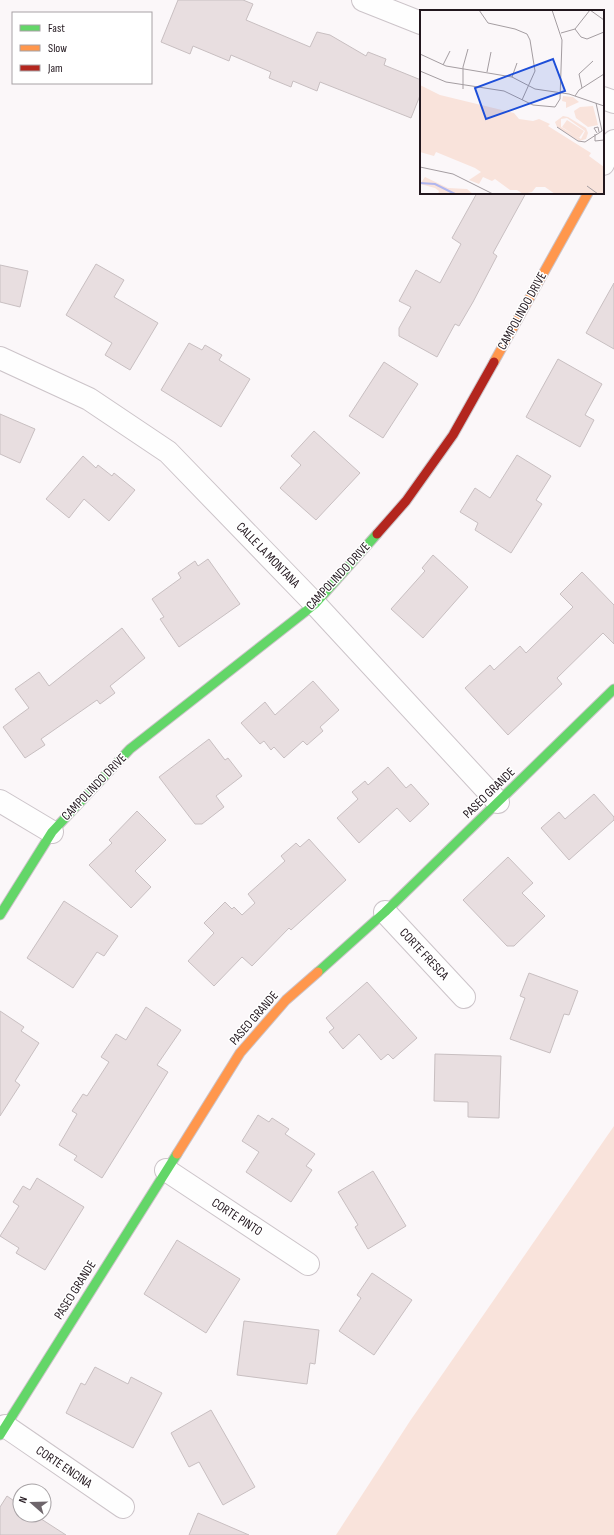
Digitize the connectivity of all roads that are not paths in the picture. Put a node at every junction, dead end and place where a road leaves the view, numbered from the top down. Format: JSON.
{"nodes":[{"id":1,"x":364,"y":0,"type":"edge"},
{"id":2,"x":420,"y":24,"type":"edge"},
{"id":3,"x":604,"y":98,"type":"edge"},
{"id":4,"x":614,"y":102,"type":"edge"},
{"id":5,"x":614,"y":141,"type":"edge"},
{"id":6,"x":604,"y":162,"type":"edge"},
{"id":7,"x":587,"y":194,"type":"edge"},
{"id":8,"x":0,"y":358,"type":"edge"},
{"id":9,"x":315,"y":604,"type":"junction"},
{"id":10,"x":614,"y":689,"type":"edge"},
{"id":11,"x":0,"y":801,"type":"edge"},
{"id":12,"x":498,"y":802,"type":"junction"},
{"id":13,"x":52,"y":832,"type":"junction"},
{"id":14,"x":385,"y":912,"type":"junction"},
{"id":15,"x":0,"y":915,"type":"edge"},
{"id":16,"x":464,"y":997,"type":"dead end"},
{"id":17,"x":166,"y":1170,"type":"junction"},
{"id":18,"x":308,"y":1264,"type":"dead end"},
{"id":19,"x":3,"y":1431,"type":"edge"},
{"id":20,"x":123,"y":1507,"type":"dead end"}],
"edges":[{"from":1,"to":2,"type":"street"},
{"from":3,"to":4,"type":"street"},
{"from":5,"to":6,"type":"street"},
{"from":7,"to":9,"type":"street","name":"CAMPOLINDO DRIVE"},
{"from":8,"to":9,"type":"street","name":"CALLE LA MONTANA"},
{"from":9,"to":12,"type":"street","name":"CALLE LA MONTANA"},
{"from":9,"to":13,"type":"street","name":"CAMPOLINDO DRIVE"},
{"from":10,"to":12,"type":"street","name":"PASEO GRANDE"},
{"from":11,"to":13,"type":"street"},
{"from":12,"to":14,"type":"street","name":"PASEO GRANDE"},
{"from":13,"to":15,"type":"street","name":"CAMPOLINDO DRIVE"},
{"from":14,"to":16,"type":"street","name":"CORTE FRESCA"},
{"from":14,"to":17,"type":"street","name":"PASEO GRANDE"},
{"from":17,"to":18,"type":"street","name":"CORTE PINTO"},
{"from":17,"to":19,"type":"street","name":"PASEO GRANDE"},
{"from":19,"to":20,"type":"street","name":"CORTE ENCINA"}]}
